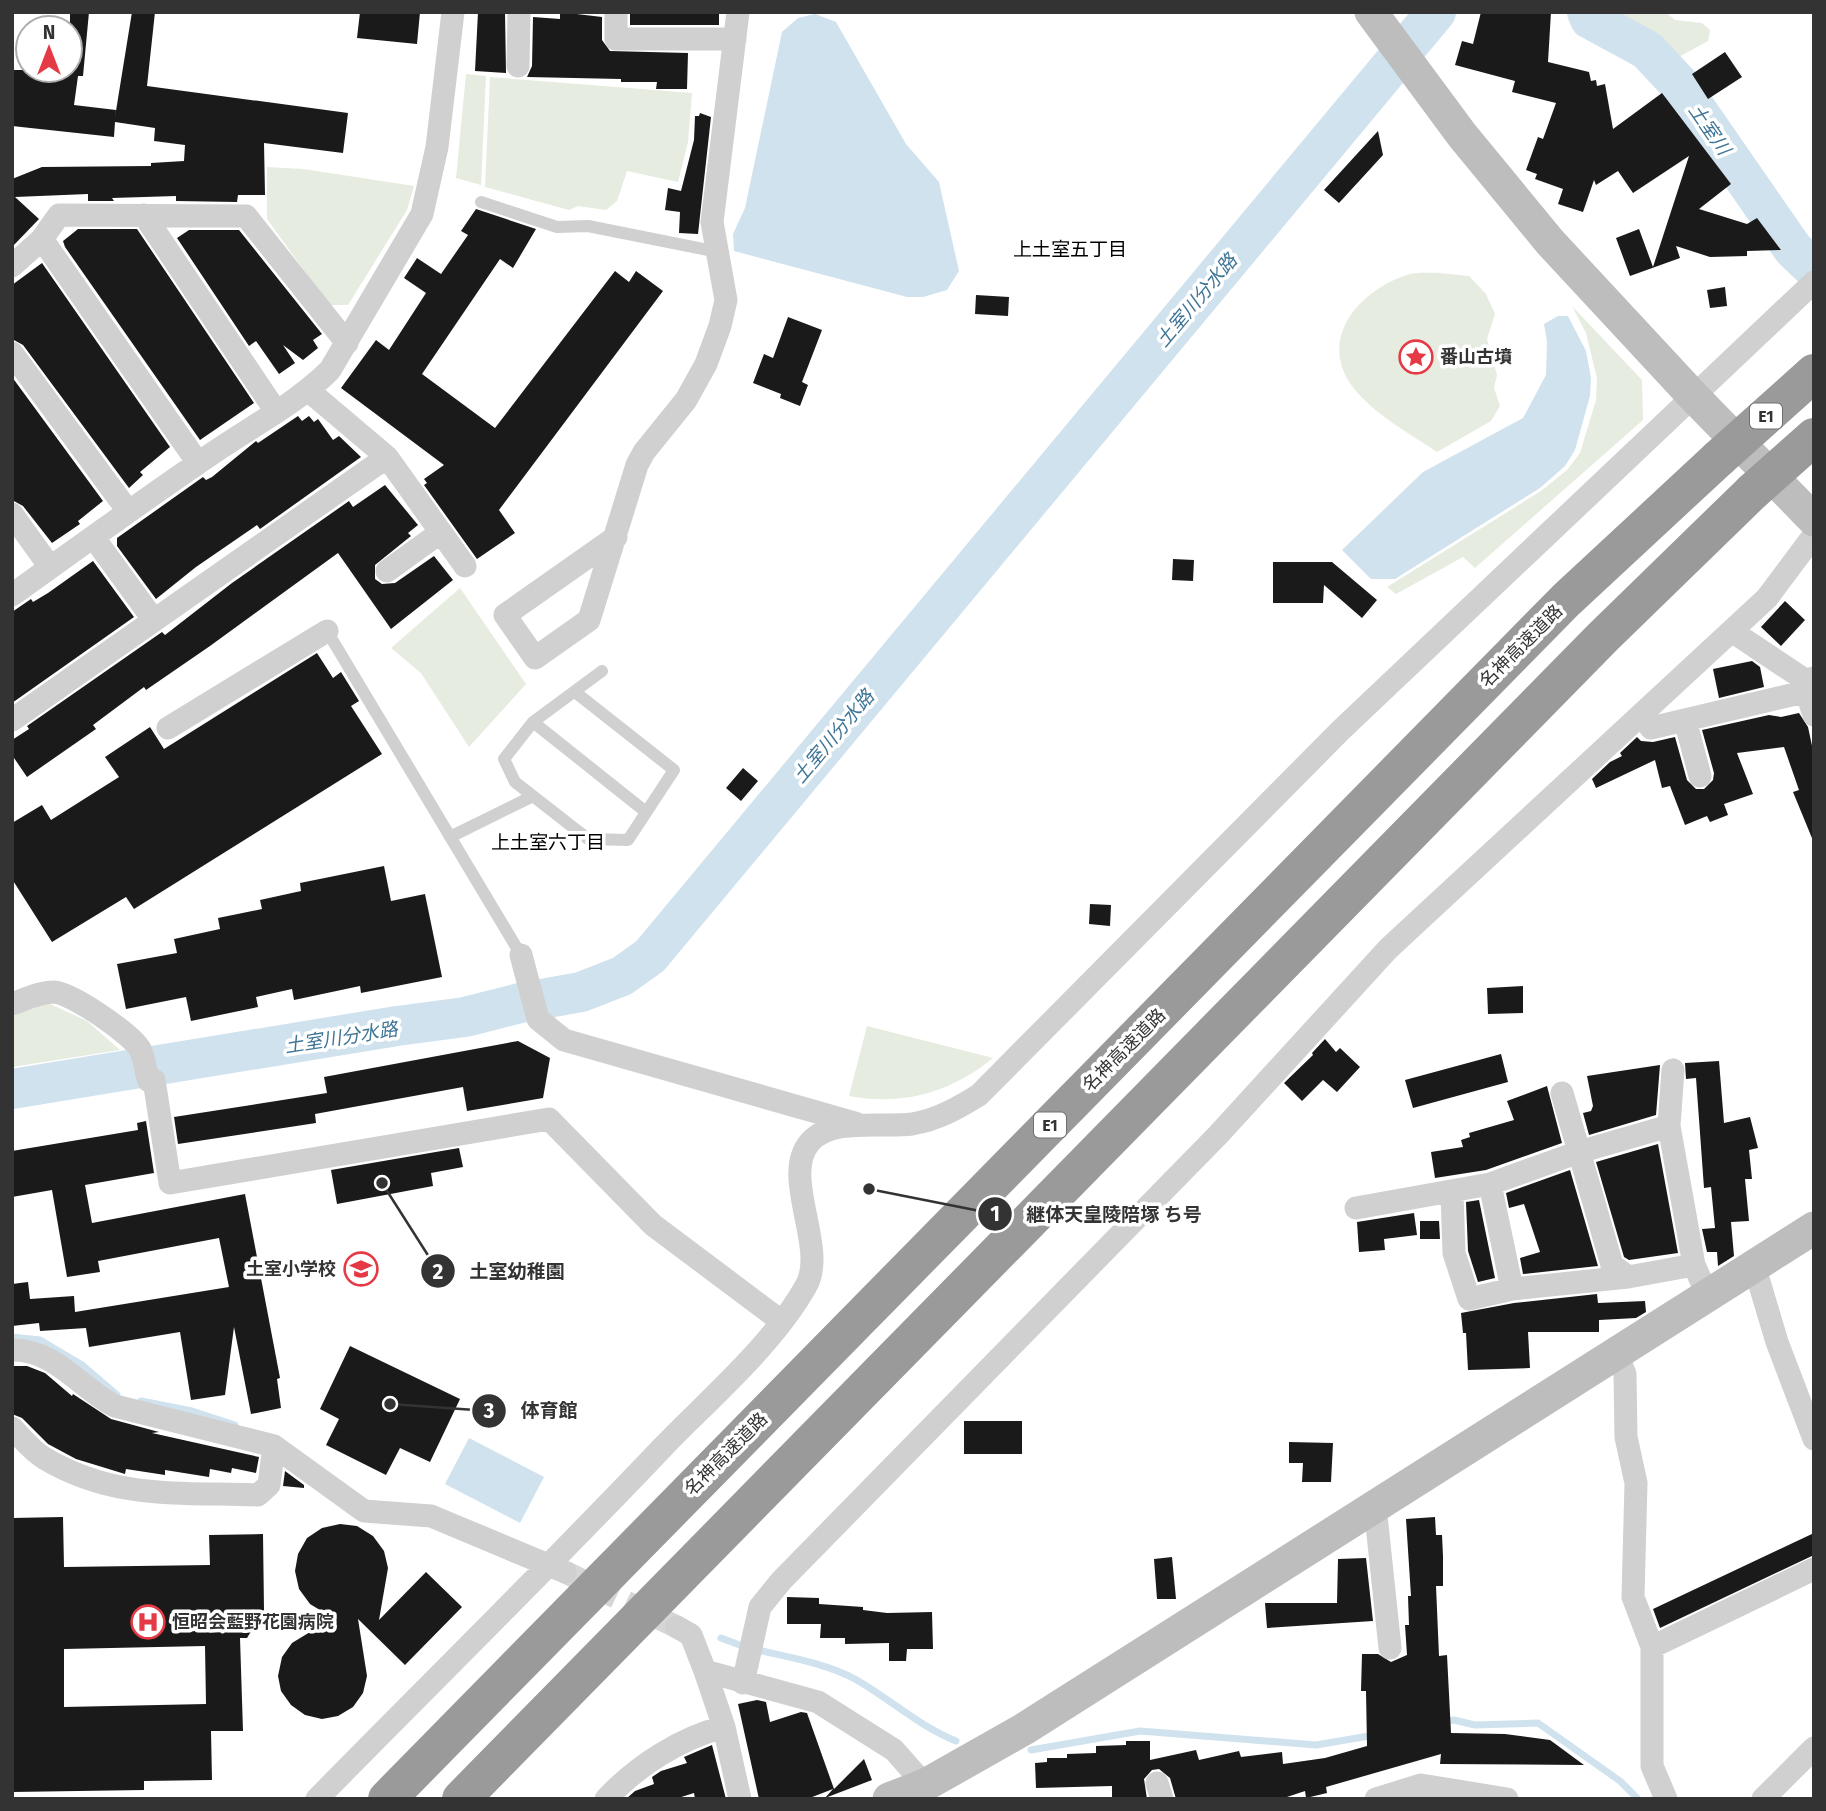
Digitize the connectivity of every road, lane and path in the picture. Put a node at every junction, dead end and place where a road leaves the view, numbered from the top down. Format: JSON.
{"nodes":[{"id":1,"x":453,"y":12,"type":"edge"},
{"id":2,"x":519,"y":12,"type":"edge"},
{"id":3,"x":616,"y":12,"type":"edge"},
{"id":4,"x":738,"y":12,"type":"edge"},
{"id":5,"x":1379,"y":23,"type":"edge"},
{"id":6,"x":734,"y":39,"type":"junction"},
{"id":7,"x":517,"y":66,"type":"dead end"},
{"id":8,"x":481,"y":202,"type":"dead end"},
{"id":9,"x":144,"y":215,"type":"junction"},
{"id":10,"x":42,"y":239,"type":"junction"},
{"id":11,"x":718,"y":252,"type":"junction"},
{"id":12,"x":12,"y":266,"type":"edge"},
{"id":13,"x":1814,"y":282,"type":"edge"},
{"id":14,"x":346,"y":344,"type":"junction"},
{"id":15,"x":12,"y":354,"type":"edge"},
{"id":16,"x":1814,"y":373,"type":"edge"},
{"id":17,"x":309,"y":391,"type":"junction"},
{"id":18,"x":1693,"y":397,"type":"junction"},
{"id":19,"x":275,"y":410,"type":"junction"},
{"id":20,"x":1814,"y":437,"type":"edge"},
{"id":21,"x":387,"y":457,"type":"junction"},
{"id":22,"x":198,"y":463,"type":"junction"},
{"id":23,"x":128,"y":510,"type":"junction"},
{"id":24,"x":12,"y":514,"type":"edge"},
{"id":25,"x":1814,"y":520,"type":"edge"},
{"id":26,"x":441,"y":532,"type":"junction"},
{"id":27,"x":1814,"y":535,"type":"edge"},
{"id":28,"x":616,"y":537,"type":"junction"},
{"id":29,"x":94,"y":538,"type":"junction"},
{"id":30,"x":465,"y":566,"type":"dead end"},
{"id":31,"x":50,"y":568,"type":"junction"},
{"id":32,"x":387,"y":571,"type":"dead end"},
{"id":33,"x":12,"y":595,"type":"edge"},
{"id":34,"x":153,"y":619,"type":"junction"},
{"id":35,"x":327,"y":631,"type":"joint"},
{"id":36,"x":1739,"y":636,"type":"dead end"},
{"id":37,"x":602,"y":671,"type":"dead end"},
{"id":38,"x":1811,"y":685,"type":"edge"},
{"id":39,"x":575,"y":692,"type":"junction"},
{"id":40,"x":1641,"y":715,"type":"junction"},
{"id":41,"x":1814,"y":715,"type":"edge"},
{"id":42,"x":12,"y":720,"type":"edge"},
{"id":43,"x":1685,"y":720,"type":"junction"},
{"id":44,"x":533,"y":722,"type":"junction"},
{"id":45,"x":168,"y":728,"type":"dead end"},
{"id":46,"x":1700,"y":776,"type":"dead end"},
{"id":47,"x":533,"y":796,"type":"junction"},
{"id":48,"x":646,"y":812,"type":"junction"},
{"id":49,"x":450,"y":838,"type":"junction"},
{"id":50,"x":521,"y":956,"type":"joint"},
{"id":51,"x":12,"y":1004,"type":"edge"},
{"id":52,"x":1673,"y":1070,"type":"dead end"},
{"id":53,"x":1562,"y":1093,"type":"dead end"},
{"id":54,"x":864,"y":1126,"type":"junction"},
{"id":55,"x":1669,"y":1126,"type":"junction"},
{"id":56,"x":1579,"y":1152,"type":"junction"},
{"id":57,"x":1490,"y":1184,"type":"junction"},
{"id":58,"x":1452,"y":1193,"type":"junction"},
{"id":59,"x":1356,"y":1208,"type":"dead end"},
{"id":60,"x":1814,"y":1228,"type":"edge"},
{"id":61,"x":1754,"y":1265,"type":"junction"},
{"id":62,"x":1628,"y":1277,"type":"junction"},
{"id":63,"x":1701,"y":1280,"type":"junction"},
{"id":64,"x":1512,"y":1289,"type":"junction"},
{"id":65,"x":781,"y":1321,"type":"junction"},
{"id":66,"x":12,"y":1350,"type":"edge"},
{"id":67,"x":1617,"y":1355,"type":"junction"},
{"id":68,"x":12,"y":1428,"type":"edge"},
{"id":69,"x":1814,"y":1439,"type":"edge"},
{"id":70,"x":274,"y":1446,"type":"junction"},
{"id":71,"x":1375,"y":1506,"type":"junction"},
{"id":72,"x":557,"y":1568,"type":"junction"},
{"id":73,"x":1814,"y":1569,"type":"edge"},
{"id":74,"x":677,"y":1627,"type":"tunnel mouth"},
{"id":75,"x":1653,"y":1647,"type":"junction"},
{"id":76,"x":1390,"y":1648,"type":"dead end"},
{"id":77,"x":705,"y":1671,"type":"junction"},
{"id":78,"x":744,"y":1679,"type":"junction"},
{"id":79,"x":724,"y":1727,"type":"junction"},
{"id":80,"x":1814,"y":1748,"type":"edge"},
{"id":81,"x":925,"y":1785,"type":"junction"},
{"id":82,"x":317,"y":1799,"type":"edge"},
{"id":83,"x":387,"y":1799,"type":"edge"},
{"id":84,"x":461,"y":1799,"type":"edge"},
{"id":85,"x":606,"y":1799,"type":"edge"},
{"id":86,"x":740,"y":1799,"type":"edge"},
{"id":87,"x":889,"y":1799,"type":"edge"},
{"id":88,"x":1376,"y":1799,"type":"edge"},
{"id":89,"x":1507,"y":1799,"type":"edge"},
{"id":90,"x":1666,"y":1799,"type":"edge"},
{"id":91,"x":1763,"y":1799,"type":"edge"}],
"edges":[{"from":1,"to":14,"type":"street"},
{"from":2,"to":7,"type":"street"},
{"from":3,"to":6,"type":"street"},
{"from":4,"to":6,"type":"street"},
{"from":5,"to":18,"type":"street"},
{"from":6,"to":11,"type":"street"},
{"from":8,"to":11,"type":"lane"},
{"from":9,"to":10,"type":"street"},
{"from":9,"to":14,"type":"street"},
{"from":9,"to":19,"type":"street"},
{"from":10,"to":12,"type":"street"},
{"from":10,"to":22,"type":"street"},
{"from":11,"to":28,"type":"street"},
{"from":13,"to":18,"type":"street"},
{"from":14,"to":17,"type":"street"},
{"from":15,"to":23,"type":"street"},
{"from":16,"to":83,"type":"highway","name":"名神高速道路","number":"E1","bridge":true},
{"from":17,"to":19,"type":"street"},
{"from":17,"to":21,"type":"street"},
{"from":18,"to":25,"type":"street"},
{"from":18,"to":54,"type":"street"},
{"from":19,"to":22,"type":"street"},
{"from":20,"to":84,"type":"highway","bridge":true},
{"from":21,"to":26,"type":"street"},
{"from":21,"to":34,"type":"street"},
{"from":22,"to":23,"type":"street"},
{"from":23,"to":29,"type":"street"},
{"from":24,"to":31,"type":"street"},
{"from":26,"to":30,"type":"street"},
{"from":26,"to":32,"type":"street"},
{"from":27,"to":40,"type":"street"},
{"from":28,"to":28,"type":"street"},
{"from":29,"to":31,"type":"street"},
{"from":29,"to":34,"type":"street"},
{"from":31,"to":33,"type":"street"},
{"from":34,"to":42,"type":"street"},
{"from":35,"to":45,"type":"street"},
{"from":35,"to":49,"type":"lane"},
{"from":36,"to":38,"type":"street"},
{"from":37,"to":39,"type":"lane"},
{"from":38,"to":41,"type":"street"},
{"from":38,"to":43,"type":"street"},
{"from":39,"to":44,"type":"lane"},
{"from":39,"to":48,"type":"lane"},
{"from":40,"to":43,"type":"street"},
{"from":40,"to":78,"type":"street"},
{"from":43,"to":46,"type":"street"},
{"from":44,"to":47,"type":"lane"},
{"from":44,"to":48,"type":"lane"},
{"from":47,"to":48,"type":"lane"},
{"from":47,"to":49,"type":"lane"},
{"from":49,"to":50,"type":"lane"},
{"from":50,"to":54,"type":"street"},
{"from":51,"to":65,"type":"street"},
{"from":52,"to":55,"type":"street"},
{"from":53,"to":56,"type":"street"},
{"from":54,"to":65,"type":"street"},
{"from":55,"to":56,"type":"street"},
{"from":55,"to":63,"type":"street"},
{"from":56,"to":57,"type":"street"},
{"from":56,"to":62,"type":"street"},
{"from":57,"to":58,"type":"street"},
{"from":57,"to":64,"type":"street"},
{"from":58,"to":59,"type":"street"},
{"from":58,"to":64,"type":"street"},
{"from":60,"to":61,"type":"street"},
{"from":61,"to":63,"type":"street"},
{"from":61,"to":69,"type":"street"},
{"from":62,"to":63,"type":"street"},
{"from":62,"to":64,"type":"street"},
{"from":63,"to":67,"type":"street"},
{"from":65,"to":72,"type":"street"},
{"from":66,"to":70,"type":"street"},
{"from":67,"to":71,"type":"street"},
{"from":67,"to":75,"type":"street"},
{"from":68,"to":70,"type":"street"},
{"from":70,"to":72,"type":"street"},
{"from":71,"to":76,"type":"street"},
{"from":71,"to":81,"type":"street"},
{"from":72,"to":82,"type":"street"},
{"from":73,"to":75,"type":"street"},
{"from":74,"to":77,"type":"street"},
{"from":75,"to":90,"type":"street"},
{"from":77,"to":78,"type":"street"},
{"from":77,"to":79,"type":"street"},
{"from":78,"to":81,"type":"street"},
{"from":79,"to":85,"type":"street"},
{"from":79,"to":86,"type":"street"},
{"from":80,"to":91,"type":"street"},
{"from":81,"to":87,"type":"street"},
{"from":88,"to":89,"type":"street"}]}
